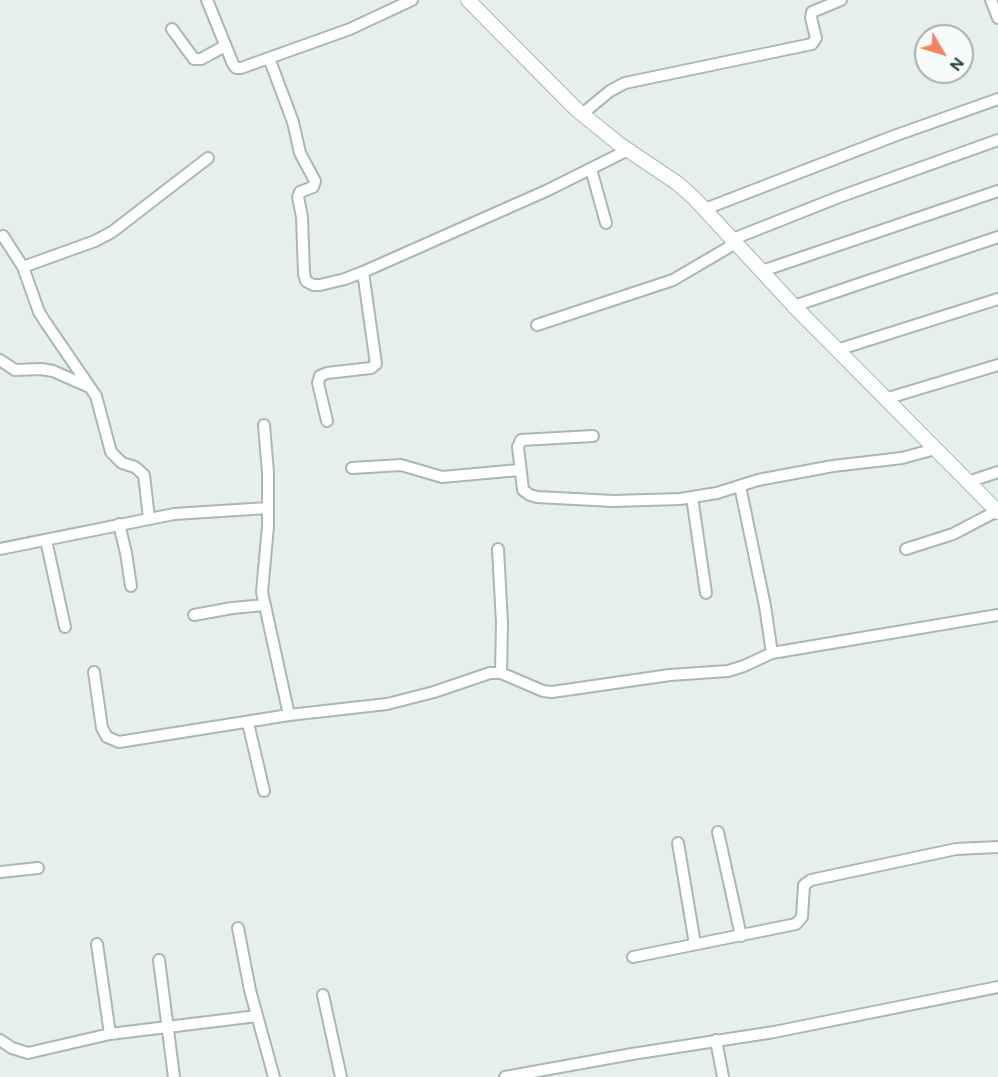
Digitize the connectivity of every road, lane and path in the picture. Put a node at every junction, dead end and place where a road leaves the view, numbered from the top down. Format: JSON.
{"nodes":[{"id":1,"x":207,"y":0,"type":"edge"},
{"id":2,"x":412,"y":0,"type":"edge"},
{"id":3,"x":468,"y":0,"type":"edge"},
{"id":4,"x":841,"y":0,"type":"edge"},
{"id":5,"x":991,"y":0,"type":"edge"},
{"id":6,"x":998,"y":18,"type":"edge"},
{"id":7,"x":172,"y":29,"type":"dead end"},
{"id":8,"x":225,"y":46,"type":"junction"},
{"id":9,"x":269,"y":58,"type":"junction"},
{"id":10,"x":998,"y":99,"type":"edge"},
{"id":11,"x":582,"y":114,"type":"junction"},
{"id":12,"x":998,"y":140,"type":"edge"},
{"id":13,"x":628,"y":150,"type":"junction"},
{"id":14,"x":208,"y":158,"type":"dead end"},
{"id":15,"x":591,"y":169,"type":"junction"},
{"id":16,"x":998,"y":191,"type":"edge"},
{"id":17,"x":705,"y":209,"type":"junction"},
{"id":18,"x":606,"y":223,"type":"dead end"},
{"id":19,"x":3,"y":236,"type":"dead end"},
{"id":20,"x":998,"y":237,"type":"edge"},
{"id":21,"x":734,"y":241,"type":"junction"},
{"id":22,"x":23,"y":267,"type":"junction"},
{"id":23,"x":762,"y":271,"type":"junction"},
{"id":24,"x":363,"y":272,"type":"junction"},
{"id":25,"x":998,"y":300,"type":"edge"},
{"id":26,"x":794,"y":306,"type":"junction"},
{"id":27,"x":537,"y":325,"type":"dead end"},
{"id":28,"x":837,"y":350,"type":"junction"},
{"id":29,"x":0,"y":360,"type":"edge"},
{"id":30,"x":998,"y":365,"type":"edge"},
{"id":31,"x":90,"y":387,"type":"junction"},
{"id":32,"x":885,"y":399,"type":"junction"},
{"id":33,"x":327,"y":421,"type":"dead end"},
{"id":34,"x":264,"y":425,"type":"dead end"},
{"id":35,"x":593,"y":436,"type":"dead end"},
{"id":36,"x":934,"y":449,"type":"junction"},
{"id":37,"x":351,"y":468,"type":"dead end"},
{"id":38,"x":519,"y":470,"type":"junction"},
{"id":39,"x":998,"y":472,"type":"edge"},
{"id":40,"x":968,"y":482,"type":"junction"},
{"id":41,"x":740,"y":486,"type":"junction"},
{"id":42,"x":692,"y":497,"type":"junction"},
{"id":43,"x":268,"y":508,"type":"junction"},
{"id":44,"x":997,"y":512,"type":"edge"},
{"id":45,"x":149,"y":518,"type":"junction"},
{"id":46,"x":119,"y":524,"type":"junction"},
{"id":47,"x":46,"y":540,"type":"junction"},
{"id":48,"x":0,"y":549,"type":"edge"},
{"id":49,"x":498,"y":549,"type":"dead end"},
{"id":50,"x":906,"y":549,"type":"dead end"},
{"id":51,"x":130,"y":586,"type":"dead end"},
{"id":52,"x":706,"y":594,"type":"dead end"},
{"id":53,"x":265,"y":605,"type":"junction"},
{"id":54,"x":194,"y":615,"type":"dead end"},
{"id":55,"x":998,"y":615,"type":"edge"},
{"id":56,"x":65,"y":627,"type":"dead end"},
{"id":57,"x":772,"y":653,"type":"junction"},
{"id":58,"x":94,"y":672,"type":"dead end"},
{"id":59,"x":501,"y":673,"type":"junction"},
{"id":60,"x":289,"y":715,"type":"junction"},
{"id":61,"x":248,"y":723,"type":"junction"},
{"id":62,"x":264,"y":791,"type":"dead end"},
{"id":63,"x":718,"y":832,"type":"dead end"},
{"id":64,"x":678,"y":843,"type":"dead end"},
{"id":65,"x":998,"y":847,"type":"edge"},
{"id":66,"x":38,"y":868,"type":"dead end"},
{"id":67,"x":0,"y":872,"type":"edge"},
{"id":68,"x":238,"y":928,"type":"dead end"},
{"id":69,"x":741,"y":936,"type":"junction"},
{"id":70,"x":97,"y":944,"type":"dead end"},
{"id":71,"x":694,"y":944,"type":"junction"},
{"id":72,"x":633,"y":957,"type":"dead end"},
{"id":73,"x":159,"y":960,"type":"dead end"},
{"id":74,"x":998,"y":987,"type":"edge"},
{"id":75,"x":323,"y":994,"type":"dead end"},
{"id":76,"x":257,"y":1016,"type":"junction"},
{"id":77,"x":168,"y":1028,"type":"junction"},
{"id":78,"x":110,"y":1034,"type":"junction"},
{"id":79,"x":0,"y":1040,"type":"edge"},
{"id":80,"x":716,"y":1040,"type":"junction"},
{"id":81,"x":174,"y":1077,"type":"edge"},
{"id":82,"x":274,"y":1077,"type":"edge"},
{"id":83,"x":340,"y":1077,"type":"edge"},
{"id":84,"x":505,"y":1077,"type":"edge"},
{"id":85,"x":723,"y":1077,"type":"edge"}],
"edges":[{"from":1,"to":8,"type":"street"},
{"from":2,"to":9,"type":"street"},
{"from":3,"to":11,"type":"street"},
{"from":4,"to":11,"type":"street"},
{"from":5,"to":6,"type":"street"},
{"from":7,"to":8,"type":"street"},
{"from":8,"to":9,"type":"street"},
{"from":9,"to":24,"type":"street"},
{"from":10,"to":17,"type":"street"},
{"from":11,"to":13,"type":"street"},
{"from":12,"to":21,"type":"street"},
{"from":13,"to":15,"type":"street"},
{"from":13,"to":17,"type":"street"},
{"from":14,"to":22,"type":"street"},
{"from":15,"to":18,"type":"street"},
{"from":15,"to":24,"type":"street"},
{"from":16,"to":23,"type":"street"},
{"from":17,"to":21,"type":"street"},
{"from":19,"to":22,"type":"street"},
{"from":20,"to":26,"type":"street"},
{"from":21,"to":23,"type":"street"},
{"from":21,"to":27,"type":"street"},
{"from":22,"to":31,"type":"street"},
{"from":23,"to":26,"type":"street"},
{"from":24,"to":33,"type":"street"},
{"from":25,"to":28,"type":"street"},
{"from":26,"to":28,"type":"street"},
{"from":28,"to":32,"type":"street"},
{"from":29,"to":31,"type":"street"},
{"from":30,"to":32,"type":"street"},
{"from":31,"to":45,"type":"street"},
{"from":32,"to":36,"type":"street"},
{"from":34,"to":43,"type":"street"},
{"from":35,"to":38,"type":"street"},
{"from":36,"to":40,"type":"street"},
{"from":36,"to":41,"type":"street"},
{"from":37,"to":38,"type":"street"},
{"from":38,"to":42,"type":"street"},
{"from":39,"to":40,"type":"street"},
{"from":40,"to":44,"type":"street"},
{"from":41,"to":42,"type":"street"},
{"from":41,"to":57,"type":"street"},
{"from":42,"to":52,"type":"street"},
{"from":43,"to":45,"type":"street"},
{"from":43,"to":53,"type":"street"},
{"from":44,"to":50,"type":"street"},
{"from":45,"to":46,"type":"street"},
{"from":46,"to":47,"type":"street"},
{"from":46,"to":51,"type":"street"},
{"from":47,"to":48,"type":"street"},
{"from":47,"to":56,"type":"street"},
{"from":49,"to":59,"type":"street"},
{"from":53,"to":54,"type":"street"},
{"from":53,"to":60,"type":"street"},
{"from":55,"to":57,"type":"street"},
{"from":57,"to":59,"type":"street"},
{"from":58,"to":61,"type":"street"},
{"from":59,"to":60,"type":"street"},
{"from":60,"to":61,"type":"street"},
{"from":61,"to":62,"type":"street"},
{"from":63,"to":69,"type":"street"},
{"from":64,"to":71,"type":"street"},
{"from":65,"to":69,"type":"street"},
{"from":66,"to":67,"type":"street"},
{"from":68,"to":76,"type":"street"},
{"from":69,"to":71,"type":"street"},
{"from":70,"to":78,"type":"street"},
{"from":71,"to":72,"type":"street"},
{"from":73,"to":77,"type":"street"},
{"from":74,"to":80,"type":"street"},
{"from":75,"to":83,"type":"street"},
{"from":76,"to":77,"type":"street"},
{"from":76,"to":82,"type":"street"},
{"from":77,"to":78,"type":"street"},
{"from":77,"to":81,"type":"street"},
{"from":78,"to":79,"type":"street"},
{"from":80,"to":84,"type":"street"},
{"from":80,"to":85,"type":"street"}]}
